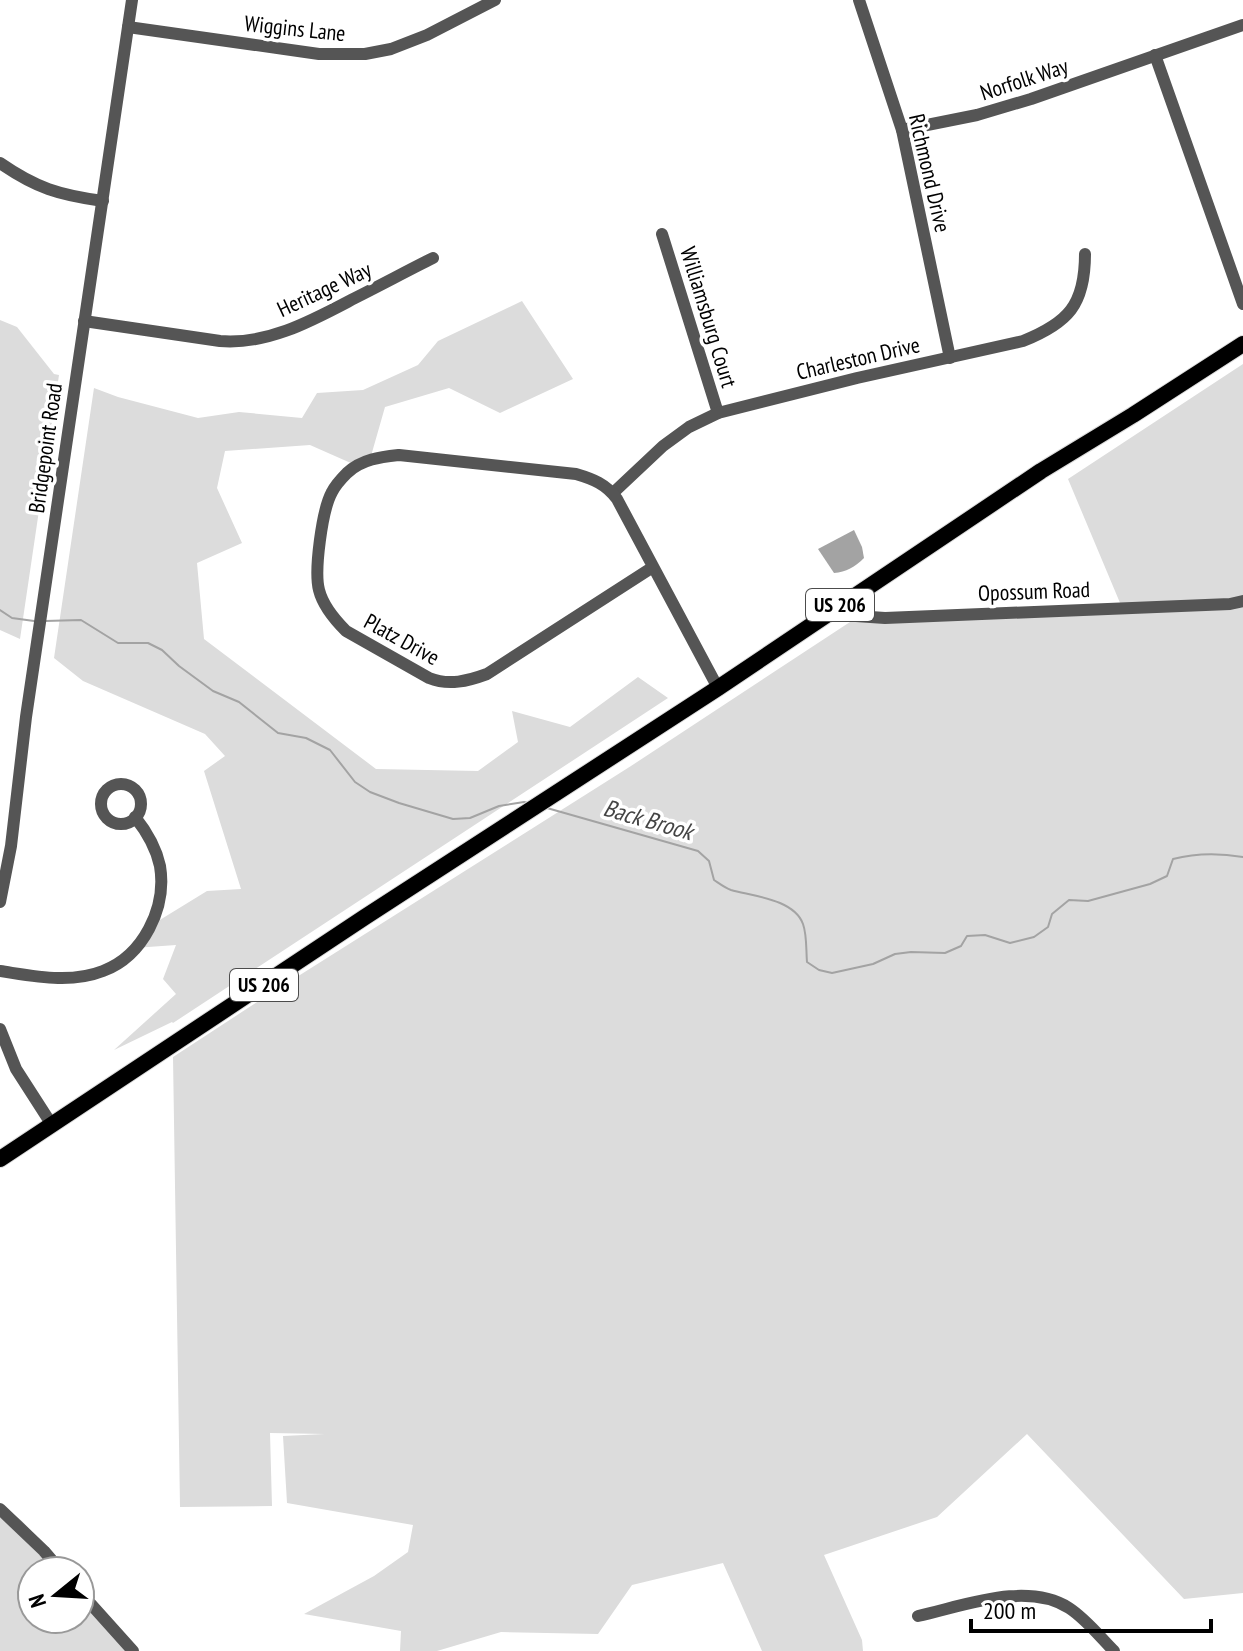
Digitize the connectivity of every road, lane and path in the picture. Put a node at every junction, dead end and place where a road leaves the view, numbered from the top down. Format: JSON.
{"nodes":[{"id":1,"x":132,"y":0,"type":"edge"},
{"id":2,"x":495,"y":0,"type":"edge"},
{"id":3,"x":859,"y":0,"type":"edge"},
{"id":4,"x":1243,"y":25,"type":"edge"},
{"id":5,"x":128,"y":27,"type":"junction"},
{"id":6,"x":1155,"y":55,"type":"junction"},
{"id":7,"x":902,"y":130,"type":"junction"},
{"id":8,"x":0,"y":163,"type":"edge"},
{"id":9,"x":103,"y":201,"type":"junction"},
{"id":10,"x":662,"y":234,"type":"dead end"},
{"id":11,"x":1085,"y":254,"type":"dead end"},
{"id":12,"x":433,"y":258,"type":"dead end"},
{"id":13,"x":1243,"y":304,"type":"edge"},
{"id":14,"x":84,"y":321,"type":"junction"},
{"id":15,"x":1243,"y":344,"type":"edge"},
{"id":16,"x":950,"y":358,"type":"junction"},
{"id":17,"x":718,"y":413,"type":"junction"},
{"id":18,"x":613,"y":493,"type":"junction"},
{"id":19,"x":653,"y":567,"type":"junction"},
{"id":20,"x":1243,"y":601,"type":"edge"},
{"id":21,"x":827,"y":613,"type":"junction"},
{"id":22,"x":718,"y":688,"type":"junction"},
{"id":23,"x":135,"y":817,"type":"dead end"},
{"id":24,"x":0,"y":902,"type":"edge"},
{"id":25,"x":0,"y":971,"type":"edge"},
{"id":26,"x":0,"y":1029,"type":"edge"},
{"id":27,"x":52,"y":1125,"type":"junction"},
{"id":28,"x":0,"y":1159,"type":"edge"},
{"id":29,"x":0,"y":1509,"type":"edge"},
{"id":30,"x":47,"y":1555,"type":"edge"},
{"id":31,"x":96,"y":1610,"type":"edge"},
{"id":32,"x":918,"y":1616,"type":"dead end"},
{"id":33,"x":133,"y":1651,"type":"edge"},
{"id":34,"x":1114,"y":1651,"type":"edge"}],
"edges":[{"from":1,"to":5,"type":"street","name":"Bridgepoint Road"},
{"from":2,"to":5,"type":"street","name":"Wiggins Lane"},
{"from":3,"to":7,"type":"street","name":"Richmond Drive"},
{"from":4,"to":6,"type":"street","name":"Norfolk Way"},
{"from":5,"to":9,"type":"street","name":"Bridgepoint Road"},
{"from":6,"to":7,"type":"street","name":"Norfolk Way"},
{"from":6,"to":13,"type":"street"},
{"from":7,"to":16,"type":"street","name":"Richmond Drive"},
{"from":8,"to":9,"type":"street"},
{"from":9,"to":14,"type":"street","name":"Bridgepoint Road"},
{"from":10,"to":17,"type":"street","name":"Williamsburg Court"},
{"from":11,"to":16,"type":"street","name":"Charleston Drive"},
{"from":12,"to":14,"type":"street","name":"Heritage Way"},
{"from":14,"to":24,"type":"street","name":"Bridgepoint Road"},
{"from":15,"to":21,"type":"highway","number":"US 206"},
{"from":16,"to":17,"type":"street","name":"Charleston Drive"},
{"from":17,"to":18,"type":"street","name":"Charleston Drive"},
{"from":18,"to":19,"type":"street"},
{"from":18,"to":19,"type":"street","name":"Platz Drive"},
{"from":19,"to":22,"type":"street"},
{"from":20,"to":21,"type":"street","name":"Opossum Road"},
{"from":21,"to":22,"type":"highway","number":"US 206"},
{"from":22,"to":27,"type":"highway","number":"US 206"},
{"from":23,"to":25,"type":"street"},
{"from":26,"to":27,"type":"street"},
{"from":27,"to":28,"type":"highway","number":"US 206"},
{"from":29,"to":30,"type":"street"},
{"from":31,"to":33,"type":"street"},
{"from":32,"to":34,"type":"street"}]}
